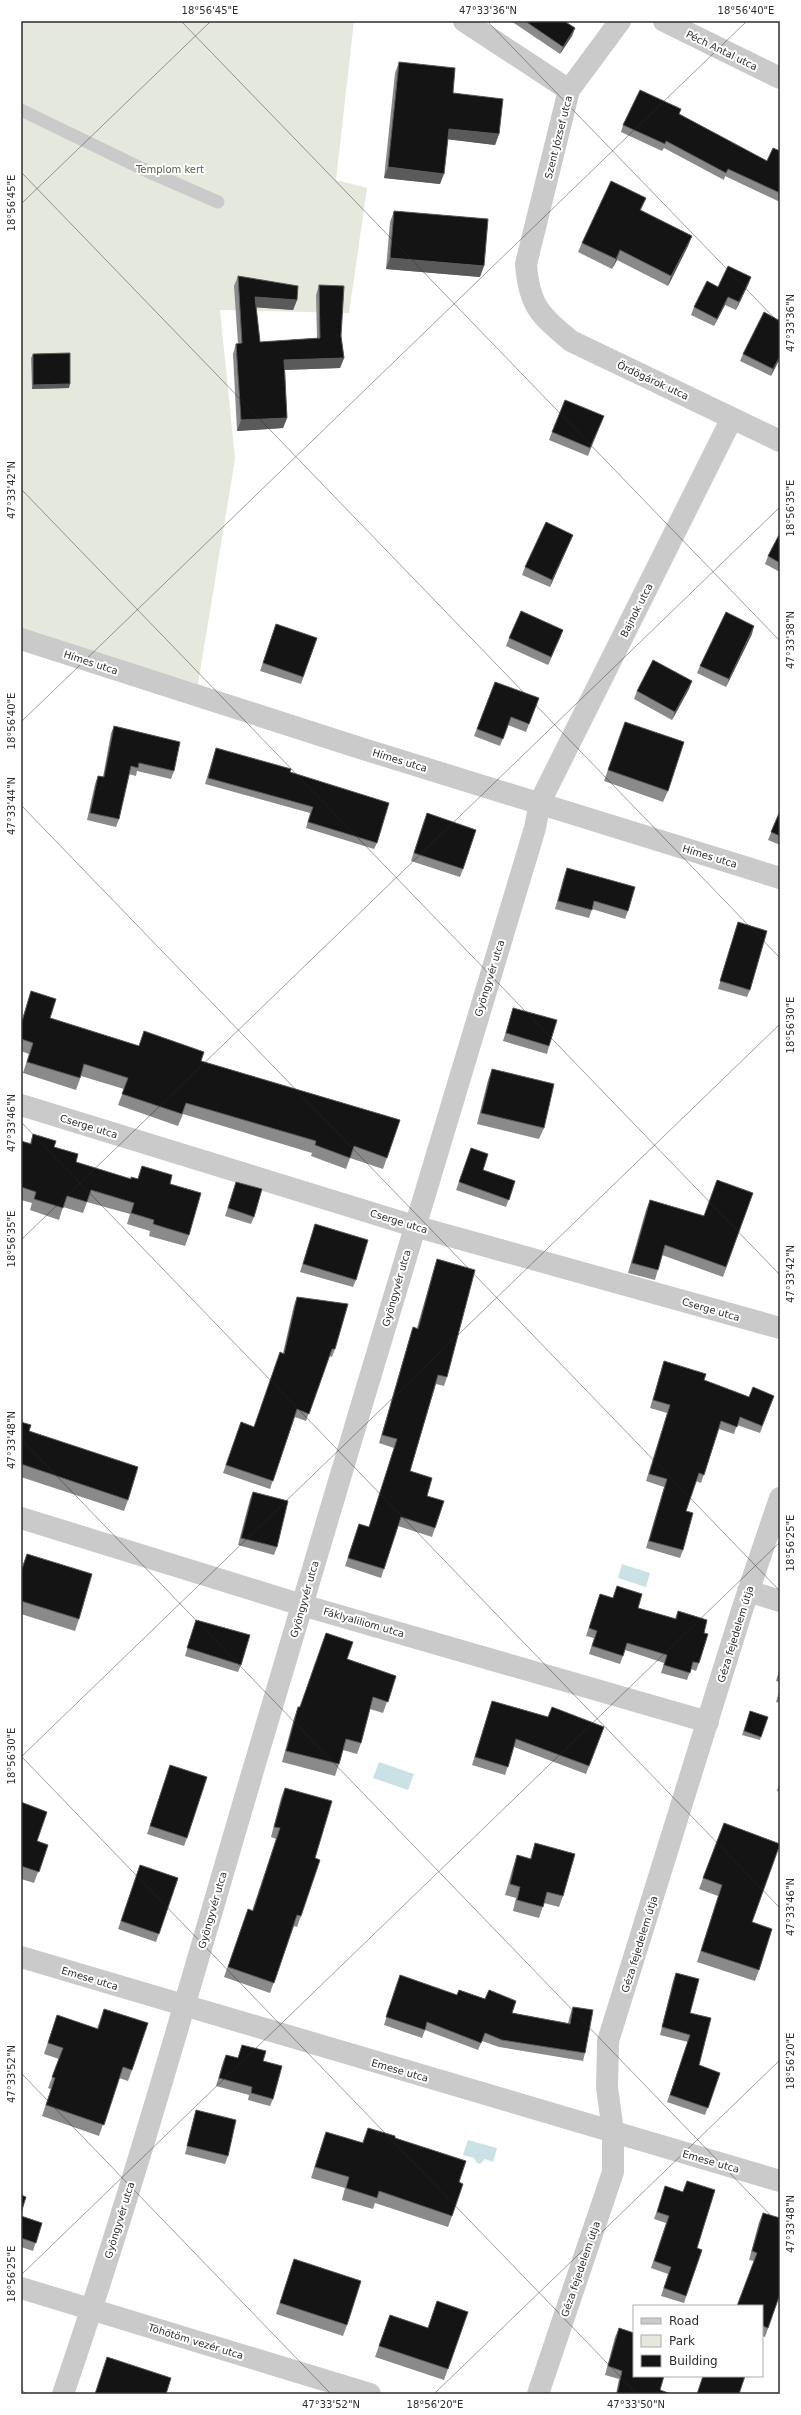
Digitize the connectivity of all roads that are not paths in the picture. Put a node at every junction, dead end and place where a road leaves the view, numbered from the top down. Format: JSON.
{"nodes":[{"id":1,"x":464,"y":21,"type":"edge"},
{"id":2,"x":620,"y":21,"type":"edge"},
{"id":3,"x":664,"y":21,"type":"edge"},
{"id":4,"x":780,"y":78,"type":"edge"},
{"id":5,"x":570,"y":90,"type":"junction"},
{"id":6,"x":21,"y":110,"type":"edge"},
{"id":7,"x":218,"y":202,"type":"dead end"},
{"id":8,"x":535,"y":306,"type":"joint"},
{"id":9,"x":732,"y":418,"type":"junction"},
{"id":10,"x":780,"y":442,"type":"edge"},
{"id":11,"x":21,"y":639,"type":"edge"},
{"id":12,"x":540,"y":802,"type":"junction"},
{"id":13,"x":780,"y":878,"type":"edge"},
{"id":14,"x":21,"y":1105,"type":"edge"},
{"id":15,"x":414,"y":1226,"type":"junction"},
{"id":16,"x":780,"y":1328,"type":"edge"},
{"id":17,"x":780,"y":1498,"type":"edge"},
{"id":18,"x":21,"y":1518,"type":"edge"},
{"id":19,"x":748,"y":1591,"type":"junction"},
{"id":20,"x":780,"y":1601,"type":"edge"},
{"id":21,"x":302,"y":1604,"type":"junction"},
{"id":22,"x":708,"y":1722,"type":"junction"},
{"id":23,"x":21,"y":1957,"type":"edge"},
{"id":24,"x":183,"y":2007,"type":"junction"},
{"id":25,"x":612,"y":2132,"type":"junction"},
{"id":26,"x":780,"y":2181,"type":"edge"},
{"id":27,"x":21,"y":2288,"type":"edge"},
{"id":28,"x":92,"y":2309,"type":"junction"},
{"id":29,"x":63,"y":2394,"type":"edge"},
{"id":30,"x":370,"y":2394,"type":"edge"},
{"id":31,"x":538,"y":2394,"type":"edge"}],
"edges":[{"from":1,"to":5,"type":"street","name":"Szent József utca"},
{"from":2,"to":5,"type":"street"},
{"from":3,"to":4,"type":"street","name":"Péch Antal utca"},
{"from":5,"to":8,"type":"street","name":"Szent József utca"},
{"from":6,"to":7,"type":"lane"},
{"from":8,"to":9,"type":"street","name":"Ördögárok utca"},
{"from":9,"to":10,"type":"street","name":"Ördögárok utca"},
{"from":9,"to":12,"type":"street","name":"Bajnok utca"},
{"from":11,"to":12,"type":"street","name":"Hímes utca"},
{"from":12,"to":13,"type":"street","name":"Hímes utca"},
{"from":12,"to":15,"type":"street","name":"Gyöngyvér utca"},
{"from":14,"to":15,"type":"street","name":"Cserge utca"},
{"from":15,"to":16,"type":"street","name":"Cserge utca"},
{"from":15,"to":21,"type":"street","name":"Gyöngyvér utca"},
{"from":17,"to":19,"type":"street","name":"Géza fejedelem útja"},
{"from":18,"to":21,"type":"street","name":"Fáklyaliliom utca"},
{"from":19,"to":20,"type":"street"},
{"from":19,"to":22,"type":"street","name":"Géza fejedelem útja"},
{"from":21,"to":22,"type":"street","name":"Fáklyaliliom utca"},
{"from":21,"to":24,"type":"street","name":"Gyöngyvér utca"},
{"from":22,"to":25,"type":"street","name":"Géza fejedelem útja"},
{"from":23,"to":24,"type":"street","name":"Emese utca"},
{"from":24,"to":25,"type":"street","name":"Emese utca"},
{"from":24,"to":28,"type":"street","name":"Gyöngyvér utca"},
{"from":25,"to":26,"type":"street","name":"Emese utca"},
{"from":25,"to":31,"type":"street","name":"Géza fejedelem útja"},
{"from":27,"to":28,"type":"street","name":"Töhötöm vezér utca"},
{"from":28,"to":29,"type":"street","name":"Gyöngyvér utca"},
{"from":28,"to":30,"type":"street","name":"Töhötöm vezér utca"}]}
